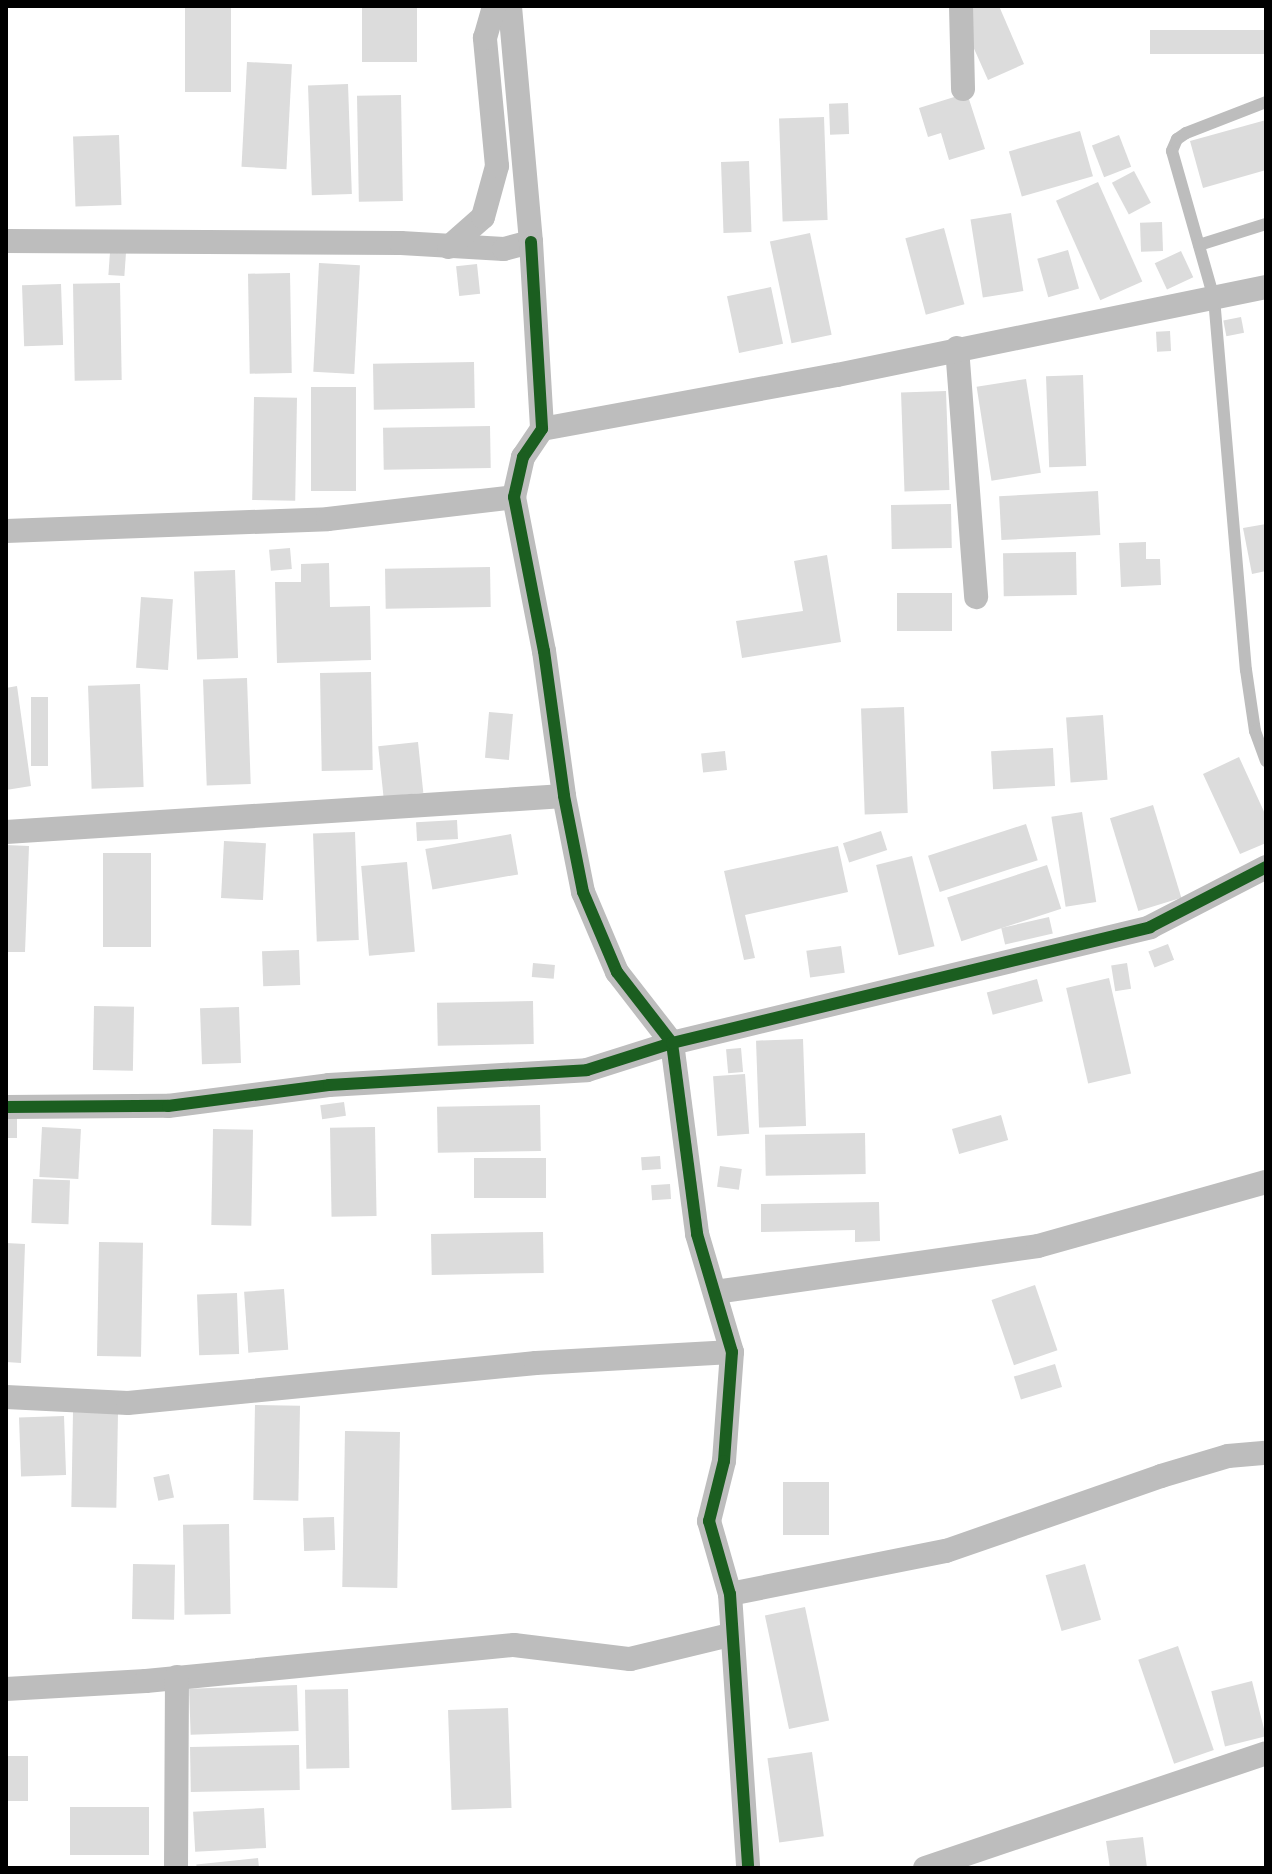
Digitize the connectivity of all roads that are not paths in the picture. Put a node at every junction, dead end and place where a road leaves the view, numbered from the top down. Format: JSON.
{"nodes":[{"id":1,"x":494,"y":6,"type":"edge"},
{"id":2,"x":510,"y":6,"type":"edge"},
{"id":3,"x":961,"y":6,"type":"edge"},
{"id":4,"x":963,"y":89,"type":"dead end"},
{"id":5,"x":1266,"y":102,"type":"edge"},
{"id":6,"x":1266,"y":224,"type":"edge"},
{"id":7,"x":6,"y":241,"type":"edge"},
{"id":8,"x":531,"y":242,"type":"junction"},
{"id":9,"x":1199,"y":245,"type":"junction"},
{"id":10,"x":449,"y":247,"type":"junction"},
{"id":11,"x":1266,"y":287,"type":"edge"},
{"id":12,"x":1214,"y":298,"type":"junction"},
{"id":13,"x":957,"y":348,"type":"junction"},
{"id":14,"x":542,"y":429,"type":"junction"},
{"id":15,"x":514,"y":497,"type":"junction"},
{"id":16,"x":6,"y":531,"type":"edge"},
{"id":17,"x":976,"y":597,"type":"dead end"},
{"id":18,"x":1266,"y":761,"type":"edge"},
{"id":19,"x":564,"y":796,"type":"junction"},
{"id":20,"x":6,"y":832,"type":"edge"},
{"id":21,"x":1266,"y":867,"type":"edge"},
{"id":22,"x":672,"y":1043,"type":"junction"},
{"id":23,"x":6,"y":1107,"type":"edge"},
{"id":24,"x":1266,"y":1182,"type":"edge"},
{"id":25,"x":715,"y":1292,"type":"junction"},
{"id":26,"x":732,"y":1352,"type":"junction"},
{"id":27,"x":6,"y":1397,"type":"edge"},
{"id":28,"x":1266,"y":1453,"type":"edge"},
{"id":29,"x":730,"y":1594,"type":"junction"},
{"id":30,"x":730,"y":1635,"type":"junction"},
{"id":31,"x":177,"y":1677,"type":"junction"},
{"id":32,"x":6,"y":1689,"type":"edge"},
{"id":33,"x":1266,"y":1753,"type":"edge"},
{"id":34,"x":176,"y":1868,"type":"edge"},
{"id":35,"x":748,"y":1868,"type":"edge"},
{"id":36,"x":925,"y":1868,"type":"edge"}],
"edges":[{"from":1,"to":10,"type":"street"},
{"from":2,"to":8,"type":"street"},
{"from":3,"to":4,"type":"street"},
{"from":5,"to":9,"type":"lane"},
{"from":6,"to":9,"type":"lane"},
{"from":7,"to":10,"type":"street"},
{"from":8,"to":10,"type":"street"},
{"from":8,"to":14,"type":"street"},
{"from":9,"to":12,"type":"lane"},
{"from":11,"to":12,"type":"street"},
{"from":12,"to":13,"type":"street"},
{"from":12,"to":18,"type":"lane"},
{"from":13,"to":14,"type":"street"},
{"from":13,"to":17,"type":"street"},
{"from":14,"to":15,"type":"street"},
{"from":15,"to":16,"type":"street"},
{"from":15,"to":19,"type":"street"},
{"from":19,"to":20,"type":"street"},
{"from":19,"to":22,"type":"street"},
{"from":21,"to":22,"type":"street"},
{"from":22,"to":23,"type":"street"},
{"from":22,"to":25,"type":"street"},
{"from":24,"to":25,"type":"street"},
{"from":25,"to":26,"type":"street"},
{"from":26,"to":27,"type":"street"},
{"from":26,"to":29,"type":"street"},
{"from":28,"to":29,"type":"street"},
{"from":29,"to":30,"type":"street"},
{"from":30,"to":31,"type":"street"},
{"from":30,"to":35,"type":"street"},
{"from":31,"to":32,"type":"street"},
{"from":31,"to":34,"type":"street"},
{"from":33,"to":36,"type":"street"}]}
